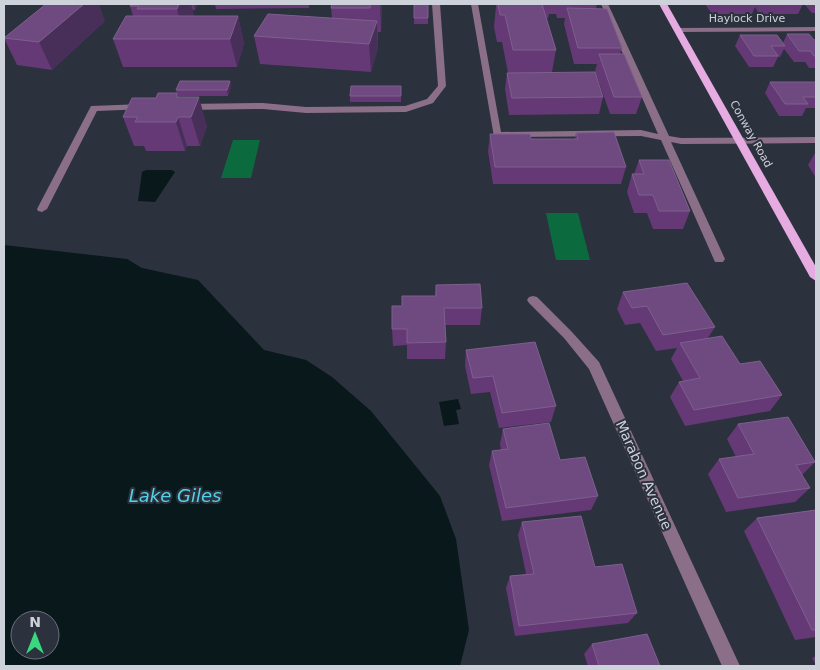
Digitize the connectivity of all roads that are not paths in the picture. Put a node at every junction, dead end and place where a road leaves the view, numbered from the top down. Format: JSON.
{"nodes":[{"id":1,"x":436,"y":4,"type":"edge"},
{"id":2,"x":474,"y":4,"type":"edge"},
{"id":3,"x":605,"y":4,"type":"edge"},
{"id":4,"x":663,"y":4,"type":"edge"},
{"id":5,"x":816,"y":29,"type":"edge"},
{"id":6,"x":678,"y":30,"type":"junction"},
{"id":7,"x":154,"y":107,"type":"edge"},
{"id":8,"x":174,"y":107,"type":"edge"},
{"id":9,"x":665,"y":137,"type":"junction"},
{"id":10,"x":740,"y":140,"type":"junction"},
{"id":11,"x":816,"y":140,"type":"edge"},
{"id":12,"x":42,"y":209,"type":"dead end"},
{"id":13,"x":719,"y":260,"type":"dead end"},
{"id":14,"x":816,"y":277,"type":"edge"},
{"id":15,"x":534,"y":300,"type":"dead end"},
{"id":16,"x":731,"y":666,"type":"edge"}],
"edges":[{"from":1,"to":8,"type":"street"},
{"from":2,"to":9,"type":"street"},
{"from":3,"to":9,"type":"street"},
{"from":4,"to":6,"type":"main road","name":"Conway Road"},
{"from":5,"to":6,"type":"street","name":"Haylock Drive"},
{"from":6,"to":10,"type":"main road","name":"Conway Road"},
{"from":7,"to":12,"type":"street"},
{"from":9,"to":10,"type":"street"},
{"from":9,"to":13,"type":"street"},
{"from":10,"to":11,"type":"street"},
{"from":10,"to":14,"type":"main road","name":"Conway Road"},
{"from":15,"to":16,"type":"street","name":"Marabon Avenue"}]}
